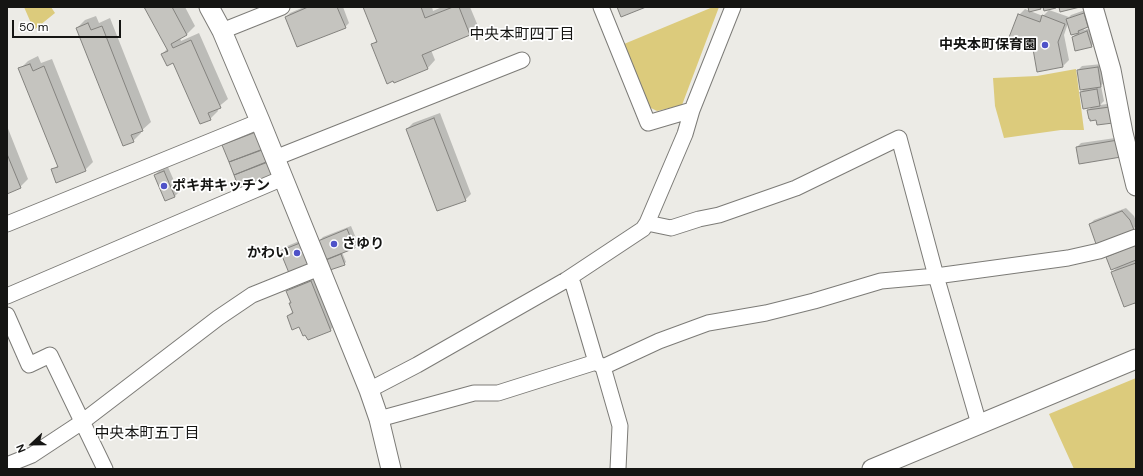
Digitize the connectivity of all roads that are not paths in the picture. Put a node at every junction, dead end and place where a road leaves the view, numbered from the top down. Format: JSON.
{"nodes":[{"id":1,"x":209,"y":7,"type":"edge"},
{"id":2,"x":282,"y":7,"type":"edge"},
{"id":3,"x":601,"y":7,"type":"edge"},
{"id":4,"x":733,"y":7,"type":"edge"},
{"id":5,"x":1093,"y":7,"type":"edge"},
{"id":6,"x":222,"y":30,"type":"junction"},
{"id":7,"x":522,"y":60,"type":"dead end"},
{"id":8,"x":692,"y":110,"type":"junction"},
{"id":9,"x":260,"y":121,"type":"junction"},
{"id":10,"x":275,"y":158,"type":"junction"},
{"id":11,"x":283,"y":178,"type":"junction"},
{"id":12,"x":1136,"y":186,"type":"edge"},
{"id":13,"x":647,"y":223,"type":"junction"},
{"id":14,"x":7,"y":224,"type":"edge"},
{"id":15,"x":1136,"y":237,"type":"edge"},
{"id":16,"x":319,"y":268,"type":"junction"},
{"id":17,"x":936,"y":276,"type":"junction"},
{"id":18,"x":566,"y":280,"type":"junction"},
{"id":19,"x":7,"y":296,"type":"edge"},
{"id":20,"x":7,"y":315,"type":"edge"},
{"id":21,"x":1136,"y":359,"type":"edge"},
{"id":22,"x":600,"y":364,"type":"junction"},
{"id":23,"x":369,"y":390,"type":"junction"},
{"id":24,"x":379,"y":419,"type":"junction"},
{"id":25,"x":82,"y":422,"type":"junction"},
{"id":26,"x":979,"y":424,"type":"junction"},
{"id":27,"x":7,"y":465,"type":"edge"},
{"id":28,"x":389,"y":467,"type":"edge"},
{"id":29,"x":106,"y":469,"type":"edge"},
{"id":30,"x":618,"y":469,"type":"edge"},
{"id":31,"x":872,"y":469,"type":"edge"}],
"edges":[{"from":1,"to":6,"type":"street"},
{"from":2,"to":6,"type":"street"},
{"from":3,"to":8,"type":"street"},
{"from":4,"to":8,"type":"street"},
{"from":5,"to":12,"type":"street"},
{"from":6,"to":9,"type":"street"},
{"from":7,"to":10,"type":"street"},
{"from":8,"to":13,"type":"street"},
{"from":9,"to":10,"type":"street"},
{"from":9,"to":14,"type":"street"},
{"from":10,"to":11,"type":"street"},
{"from":11,"to":16,"type":"street"},
{"from":11,"to":19,"type":"street"},
{"from":13,"to":17,"type":"street"},
{"from":13,"to":18,"type":"street"},
{"from":15,"to":17,"type":"street"},
{"from":16,"to":23,"type":"street"},
{"from":16,"to":25,"type":"street"},
{"from":17,"to":22,"type":"street"},
{"from":17,"to":26,"type":"street"},
{"from":18,"to":22,"type":"street"},
{"from":18,"to":23,"type":"street"},
{"from":20,"to":25,"type":"street"},
{"from":21,"to":26,"type":"street"},
{"from":22,"to":24,"type":"street"},
{"from":22,"to":30,"type":"street"},
{"from":23,"to":24,"type":"street"},
{"from":24,"to":28,"type":"street"},
{"from":25,"to":27,"type":"street"},
{"from":25,"to":29,"type":"street"},
{"from":26,"to":31,"type":"street"}]}
